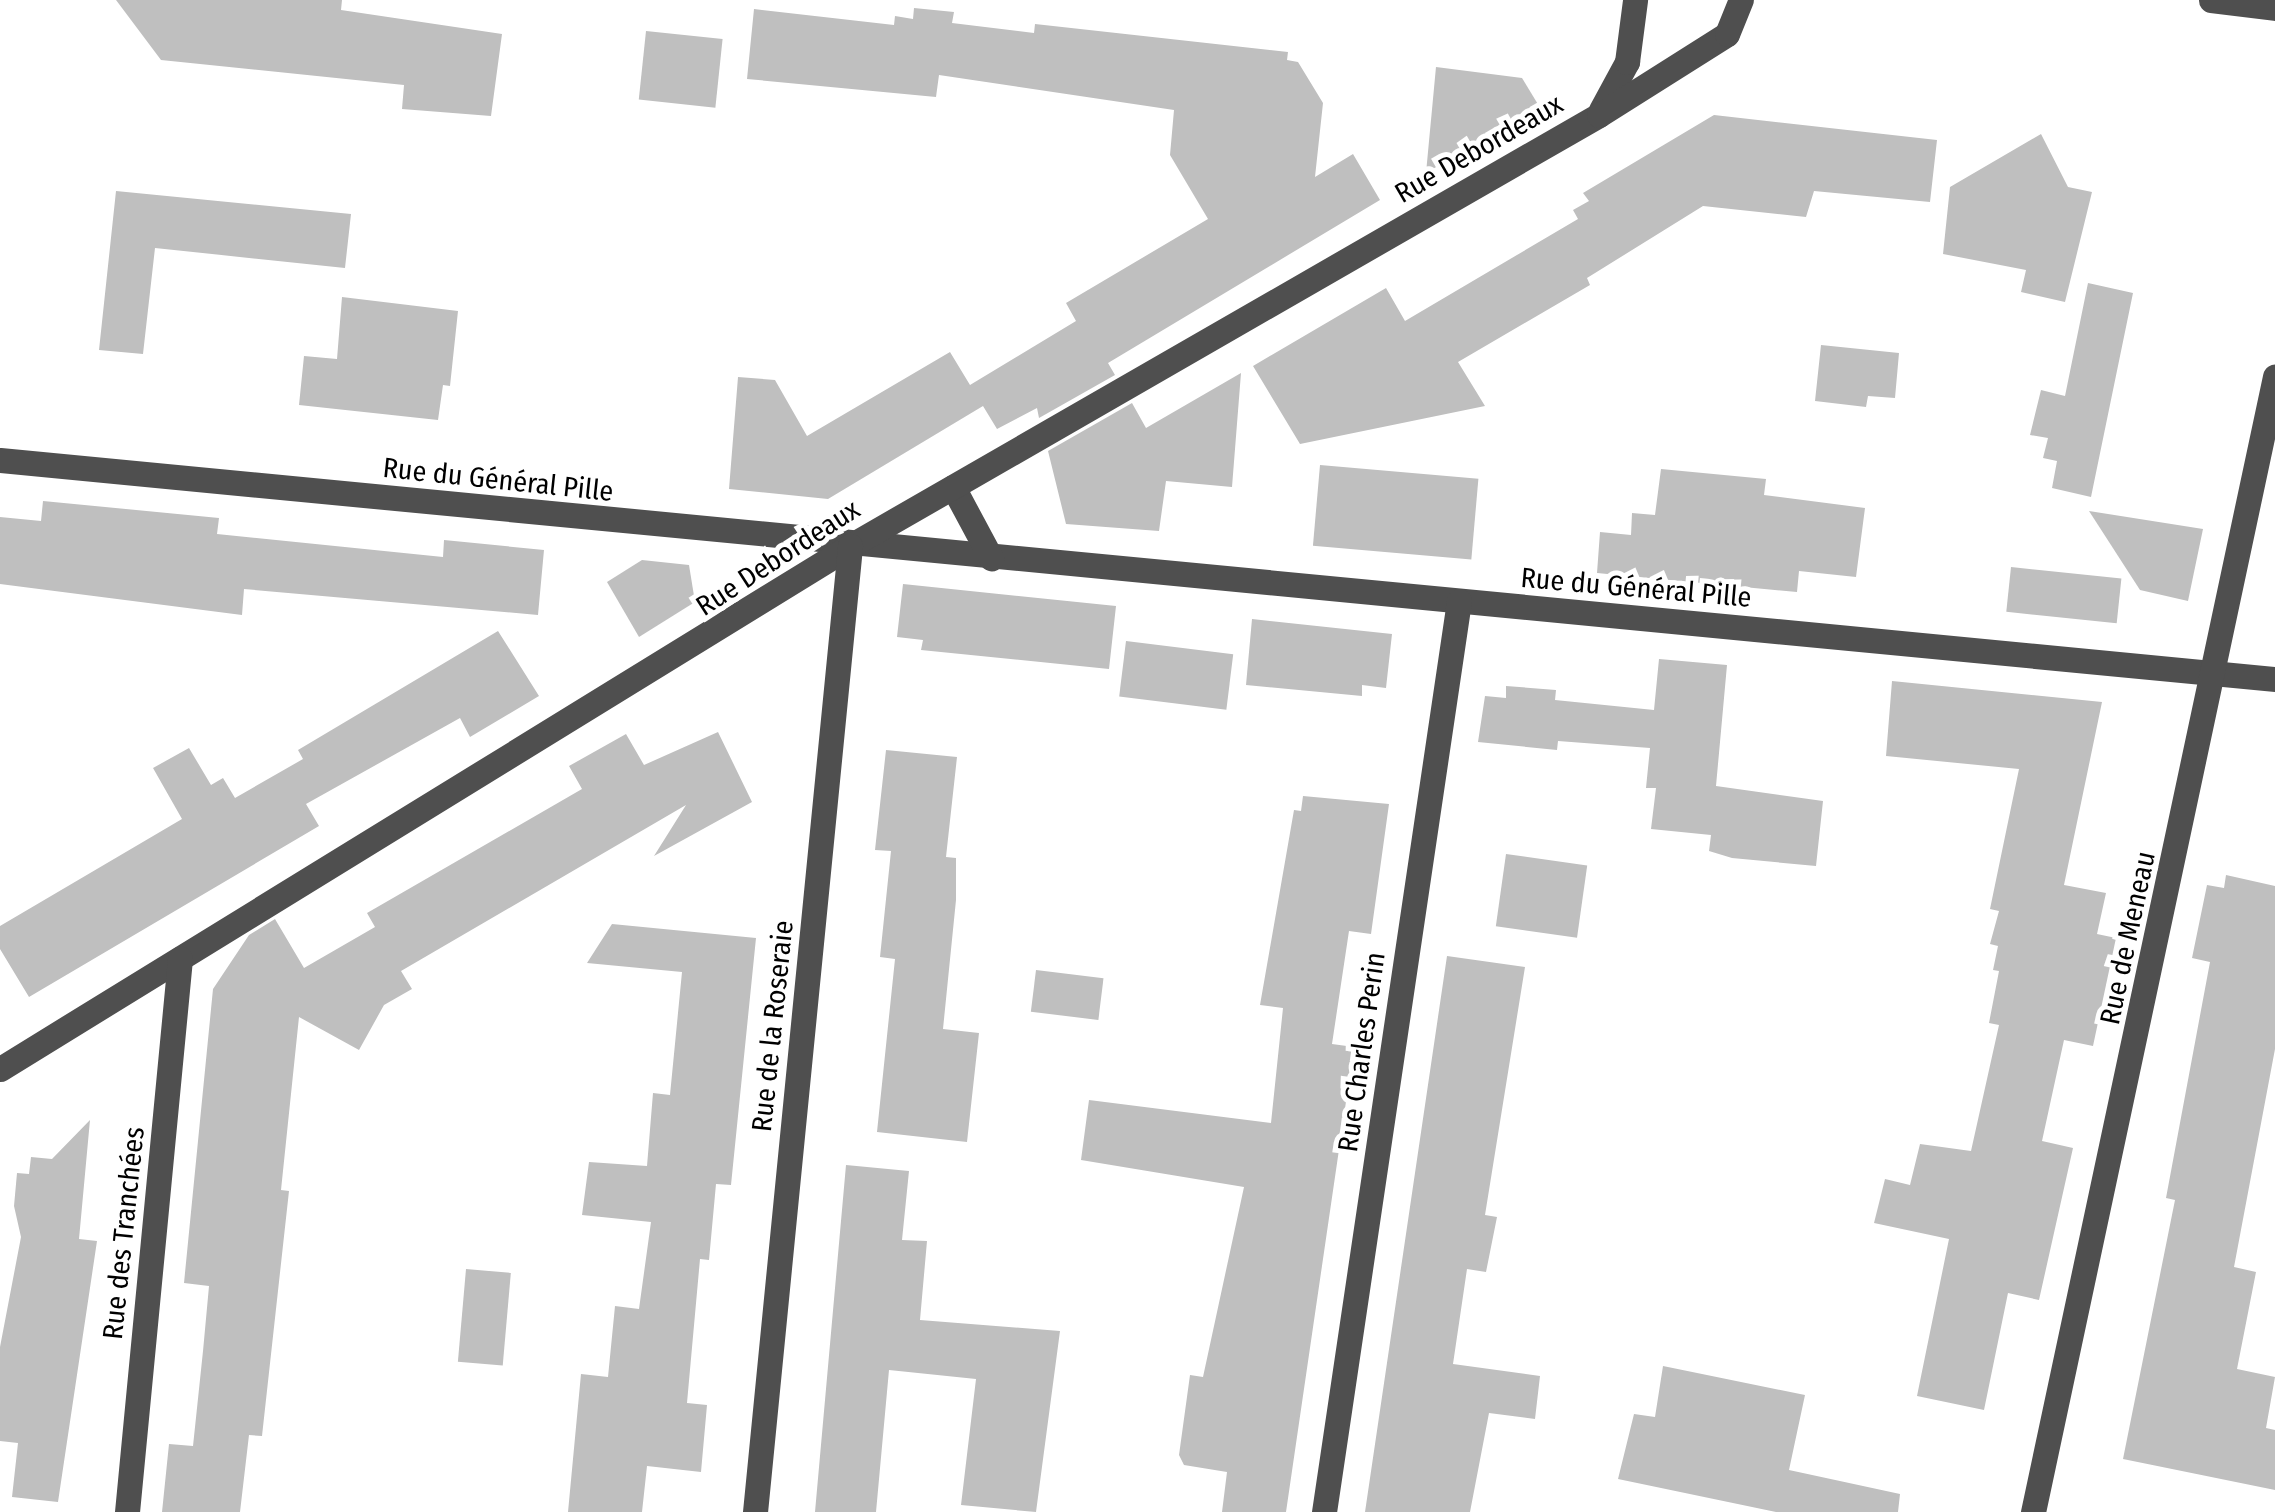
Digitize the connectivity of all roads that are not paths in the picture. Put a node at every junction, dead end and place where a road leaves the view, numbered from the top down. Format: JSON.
{"nodes":[{"id":1,"x":1636,"y":0,"type":"edge"},
{"id":2,"x":1741,"y":0,"type":"edge"},
{"id":3,"x":2211,"y":0,"type":"edge"},
{"id":4,"x":2275,"y":8,"type":"edge"},
{"id":5,"x":1598,"y":114,"type":"junction"},
{"id":6,"x":2275,"y":376,"type":"edge"},
{"id":7,"x":0,"y":460,"type":"edge"},
{"id":8,"x":953,"y":486,"type":"junction"},
{"id":9,"x":850,"y":546,"type":"junction"},
{"id":10,"x":991,"y":558,"type":"junction"},
{"id":11,"x":1460,"y":601,"type":"junction"},
{"id":12,"x":2216,"y":674,"type":"junction"},
{"id":13,"x":2275,"y":679,"type":"edge"},
{"id":14,"x":180,"y":959,"type":"junction"},
{"id":15,"x":0,"y":1068,"type":"edge"},
{"id":16,"x":127,"y":1512,"type":"edge"},
{"id":17,"x":755,"y":1512,"type":"edge"},
{"id":18,"x":1324,"y":1512,"type":"edge"},
{"id":19,"x":2033,"y":1512,"type":"edge"}],
"edges":[{"from":1,"to":5,"type":"street","name":"Rue Debordeaux"},
{"from":2,"to":5,"type":"street","name":"Rue Debordeaux"},
{"from":3,"to":4,"type":"street"},
{"from":5,"to":8,"type":"street","name":"Rue Debordeaux"},
{"from":6,"to":12,"type":"street","name":"Rue de Meneau"},
{"from":7,"to":9,"type":"street","name":"Rue du Général Pille"},
{"from":8,"to":9,"type":"street","name":"Rue Debordeaux"},
{"from":8,"to":10,"type":"street"},
{"from":9,"to":10,"type":"street","name":"Rue du Général Pille"},
{"from":9,"to":14,"type":"street","name":"Rue Debordeaux"},
{"from":9,"to":17,"type":"street","name":"Rue de la Roseraie"},
{"from":10,"to":11,"type":"street","name":"Rue du Général Pille"},
{"from":11,"to":12,"type":"street","name":"Rue du Général Pille"},
{"from":11,"to":18,"type":"street","name":"Rue Charles Perin"},
{"from":12,"to":13,"type":"street","name":"Rue du Général Pille"},
{"from":12,"to":19,"type":"street","name":"Rue de Meneau"},
{"from":14,"to":15,"type":"street","name":"Rue Debordeaux"},
{"from":14,"to":16,"type":"street","name":"Rue des Tranchées"}]}
